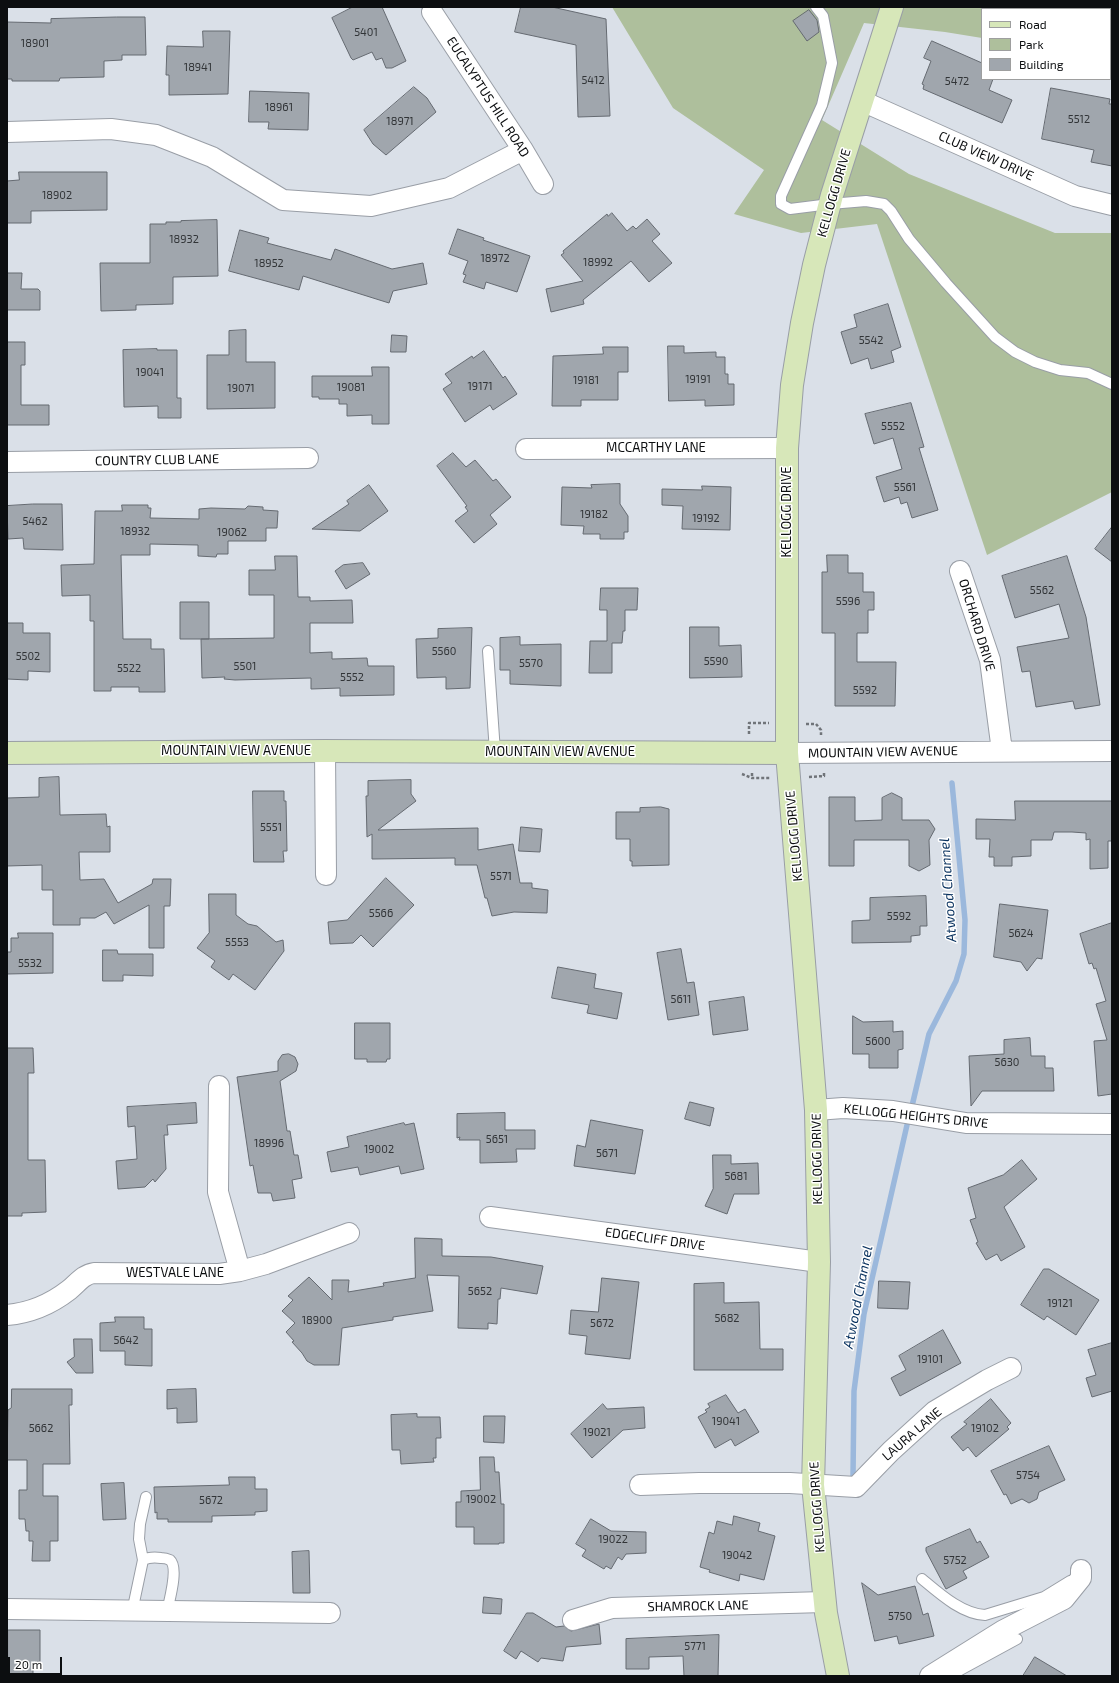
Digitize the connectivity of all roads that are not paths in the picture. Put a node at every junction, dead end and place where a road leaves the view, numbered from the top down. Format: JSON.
{"nodes":[{"id":1,"x":816,"y":7,"type":"edge"},
{"id":2,"x":892,"y":7,"type":"edge"},
{"id":3,"x":432,"y":12,"type":"dead end"},
{"id":4,"x":862,"y":101,"type":"junction"},
{"id":5,"x":7,"y":132,"type":"edge"},
{"id":6,"x":523,"y":150,"type":"junction"},
{"id":7,"x":543,"y":184,"type":"dead end"},
{"id":8,"x":830,"y":204,"type":"junction"},
{"id":9,"x":1112,"y":205,"type":"edge"},
{"id":10,"x":1112,"y":384,"type":"edge"},
{"id":11,"x":787,"y":448,"type":"junction"},
{"id":12,"x":526,"y":449,"type":"dead end"},
{"id":13,"x":308,"y":458,"type":"dead end"},
{"id":14,"x":7,"y":462,"type":"edge"},
{"id":15,"x":960,"y":571,"type":"dead end"},
{"id":16,"x":488,"y":651,"type":"dead end"},
{"id":17,"x":325,"y":750,"type":"junction"},
{"id":18,"x":1002,"y":750,"type":"junction"},
{"id":19,"x":1112,"y":751,"type":"edge"},
{"id":20,"x":495,"y":752,"type":"junction"},
{"id":21,"x":7,"y":753,"type":"edge"},
{"id":22,"x":787,"y":754,"type":"junction"},
{"id":23,"x":326,"y":876,"type":"dead end"},
{"id":24,"x":219,"y":1086,"type":"dead end"},
{"id":25,"x":816,"y":1110,"type":"junction"},
{"id":26,"x":1112,"y":1124,"type":"edge"},
{"id":27,"x":490,"y":1217,"type":"dead end"},
{"id":28,"x":349,"y":1233,"type":"dead end"},
{"id":29,"x":819,"y":1262,"type":"junction"},
{"id":30,"x":240,"y":1271,"type":"junction"},
{"id":31,"x":7,"y":1315,"type":"edge"},
{"id":32,"x":1011,"y":1368,"type":"dead end"},
{"id":33,"x":640,"y":1485,"type":"dead end"},
{"id":34,"x":813,"y":1485,"type":"junction"},
{"id":35,"x":146,"y":1497,"type":"dead end"},
{"id":36,"x":142,"y":1560,"type":"junction"},
{"id":37,"x":1081,"y":1570,"type":"joint"},
{"id":38,"x":922,"y":1579,"type":"dead end"},
{"id":39,"x":824,"y":1602,"type":"junction"},
{"id":40,"x":7,"y":1609,"type":"edge"},
{"id":41,"x":132,"y":1612,"type":"junction"},
{"id":42,"x":167,"y":1612,"type":"junction"},
{"id":43,"x":330,"y":1613,"type":"dead end"},
{"id":44,"x":573,"y":1620,"type":"dead end"},
{"id":45,"x":1017,"y":1639,"type":"dead end"},
{"id":46,"x":838,"y":1676,"type":"edge"},
{"id":47,"x":930,"y":1676,"type":"edge"},
{"id":48,"x":949,"y":1676,"type":"edge"}],
"edges":[{"from":1,"to":8,"type":"lane"},
{"from":2,"to":4,"type":"main road","name":"KELLOGG DRIVE"},
{"from":3,"to":6,"type":"street","name":"EUCALYPTUS HILL ROAD"},
{"from":4,"to":8,"type":"main road","name":"KELLOGG DRIVE"},
{"from":4,"to":9,"type":"street","name":"CLUB VIEW DRIVE"},
{"from":5,"to":6,"type":"street"},
{"from":6,"to":7,"type":"street","name":"EUCALYPTUS HILL ROAD"},
{"from":8,"to":10,"type":"lane"},
{"from":8,"to":11,"type":"main road","name":"KELLOGG DRIVE"},
{"from":11,"to":12,"type":"street","name":"MCCARTHY LANE"},
{"from":11,"to":22,"type":"main road","name":"KELLOGG DRIVE"},
{"from":13,"to":14,"type":"street","name":"COUNTRY CLUB LANE"},
{"from":15,"to":18,"type":"street","name":"ORCHARD DRIVE"},
{"from":16,"to":20,"type":"lane"},
{"from":17,"to":20,"type":"main road","name":"MOUNTAIN VIEW AVENUE"},
{"from":17,"to":21,"type":"main road","name":"MOUNTAIN VIEW AVENUE"},
{"from":17,"to":23,"type":"street"},
{"from":18,"to":19,"type":"street","name":"MOUNTAIN VIEW AVENUE"},
{"from":18,"to":22,"type":"street","name":"MOUNTAIN VIEW AVENUE"},
{"from":20,"to":22,"type":"main road","name":"MOUNTAIN VIEW AVENUE"},
{"from":22,"to":25,"type":"main road","name":"KELLOGG DRIVE"},
{"from":24,"to":30,"type":"street"},
{"from":25,"to":26,"type":"street","name":"KELLOGG HEIGHTS DRIVE"},
{"from":25,"to":29,"type":"main road","name":"KELLOGG DRIVE"},
{"from":27,"to":29,"type":"street","name":"EDGECLIFF DRIVE"},
{"from":28,"to":30,"type":"street","name":"WESTVALE LANE"},
{"from":29,"to":34,"type":"main road","name":"KELLOGG DRIVE"},
{"from":30,"to":31,"type":"street","name":"WESTVALE LANE"},
{"from":32,"to":34,"type":"street","name":"LAURA LANE"},
{"from":33,"to":34,"type":"street"},
{"from":34,"to":39,"type":"main road","name":"KELLOGG DRIVE"},
{"from":35,"to":36,"type":"lane"},
{"from":36,"to":41,"type":"lane"},
{"from":36,"to":42,"type":"lane"},
{"from":37,"to":38,"type":"lane"},
{"from":37,"to":47,"type":"street"},
{"from":39,"to":44,"type":"street","name":"SHAMROCK LANE"},
{"from":39,"to":46,"type":"main road","name":"KELLOGG DRIVE"},
{"from":40,"to":41,"type":"street"},
{"from":41,"to":42,"type":"street"},
{"from":42,"to":43,"type":"street"},
{"from":45,"to":48,"type":"lane"}]}
